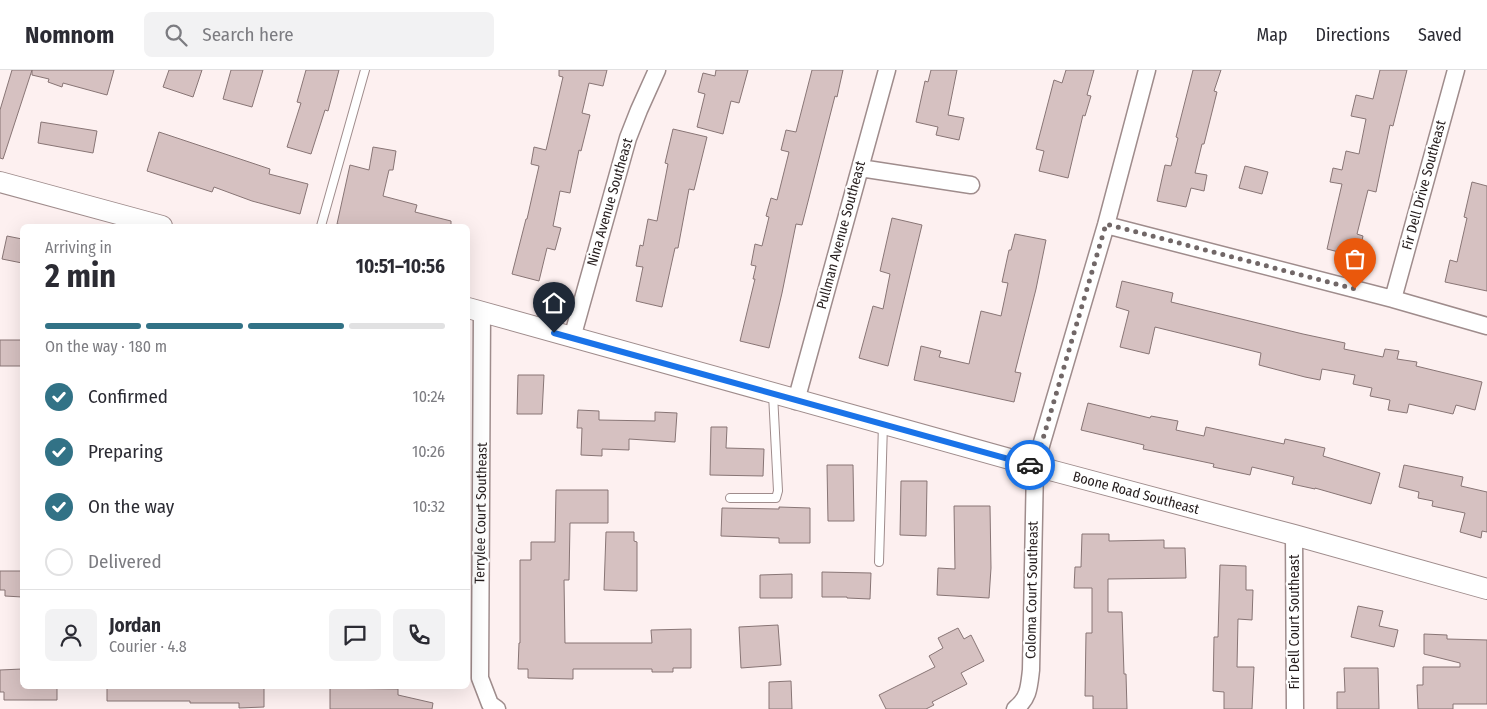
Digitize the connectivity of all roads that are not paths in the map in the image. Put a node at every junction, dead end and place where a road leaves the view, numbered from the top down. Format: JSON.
{"nodes":[{"id":1,"x":365,"y":70,"type":"edge"},
{"id":2,"x":657,"y":70,"type":"edge"},
{"id":3,"x":887,"y":70,"type":"edge"},
{"id":4,"x":1147,"y":70,"type":"edge"},
{"id":5,"x":1456,"y":70,"type":"edge"},
{"id":6,"x":860,"y":168,"type":"junction"},
{"id":7,"x":0,"y":182,"type":"edge"},
{"id":8,"x":971,"y":185,"type":"dead end"},
{"id":9,"x":155,"y":224,"type":"edge"},
{"id":10,"x":322,"y":224,"type":"edge"},
{"id":11,"x":1106,"y":224,"type":"junction"},
{"id":12,"x":1393,"y":299,"type":"junction"},
{"id":13,"x":475,"y":310,"type":"edge"},
{"id":14,"x":1487,"y":326,"type":"edge"},
{"id":15,"x":572,"y":338,"type":"junction"},
{"id":16,"x":773,"y":394,"type":"junction"},
{"id":17,"x":796,"y":401,"type":"junction"},
{"id":18,"x":474,"y":424,"type":"edge"},
{"id":19,"x":883,"y":424,"type":"junction"},
{"id":20,"x":1035,"y":466,"type":"junction"},
{"id":21,"x":730,"y":498,"type":"dead end"},
{"id":22,"x":1294,"y":536,"type":"junction"},
{"id":23,"x":879,"y":562,"type":"dead end"},
{"id":24,"x":1487,"y":589,"type":"edge"},
{"id":25,"x":473,"y":659,"type":"edge"},
{"id":26,"x":497,"y":709,"type":"edge"},
{"id":27,"x":1015,"y":709,"type":"edge"},
{"id":28,"x":1294,"y":709,"type":"edge"}],
"edges":[{"from":1,"to":10,"type":"lane"},
{"from":2,"to":15,"type":"street","name":"Nina Avenue Southeast"},
{"from":3,"to":6,"type":"street","name":"Pullman Avenue Southeast"},
{"from":4,"to":11,"type":"street","name":"Coloma Court Southeast"},
{"from":5,"to":12,"type":"street","name":"Fir Dell Drive Southeast"},
{"from":6,"to":8,"type":"street"},
{"from":6,"to":17,"type":"street","name":"Pullman Avenue Southeast"},
{"from":7,"to":9,"type":"street"},
{"from":11,"to":12,"type":"street"},
{"from":11,"to":20,"type":"street","name":"Coloma Court Southeast"},
{"from":12,"to":14,"type":"street"},
{"from":13,"to":15,"type":"street","name":"Boone Road Southeast"},
{"from":13,"to":18,"type":"street","name":"Terrylee Court Southeast"},
{"from":15,"to":16,"type":"street","name":"Boone Road Southeast"},
{"from":16,"to":17,"type":"street","name":"Boone Road Southeast"},
{"from":16,"to":21,"type":"lane"},
{"from":17,"to":19,"type":"street","name":"Boone Road Southeast"},
{"from":18,"to":25,"type":"street","name":"Terrylee Court Southeast"},
{"from":19,"to":20,"type":"street","name":"Boone Road Southeast"},
{"from":19,"to":23,"type":"lane"},
{"from":20,"to":22,"type":"street","name":"Boone Road Southeast"},
{"from":20,"to":27,"type":"street","name":"Coloma Court Southeast"},
{"from":22,"to":24,"type":"street","name":"Boone Road Southeast"},
{"from":22,"to":28,"type":"street","name":"Fir Dell Court Southeast"},
{"from":25,"to":26,"type":"street","name":"Terrylee Court Southeast"}]}
